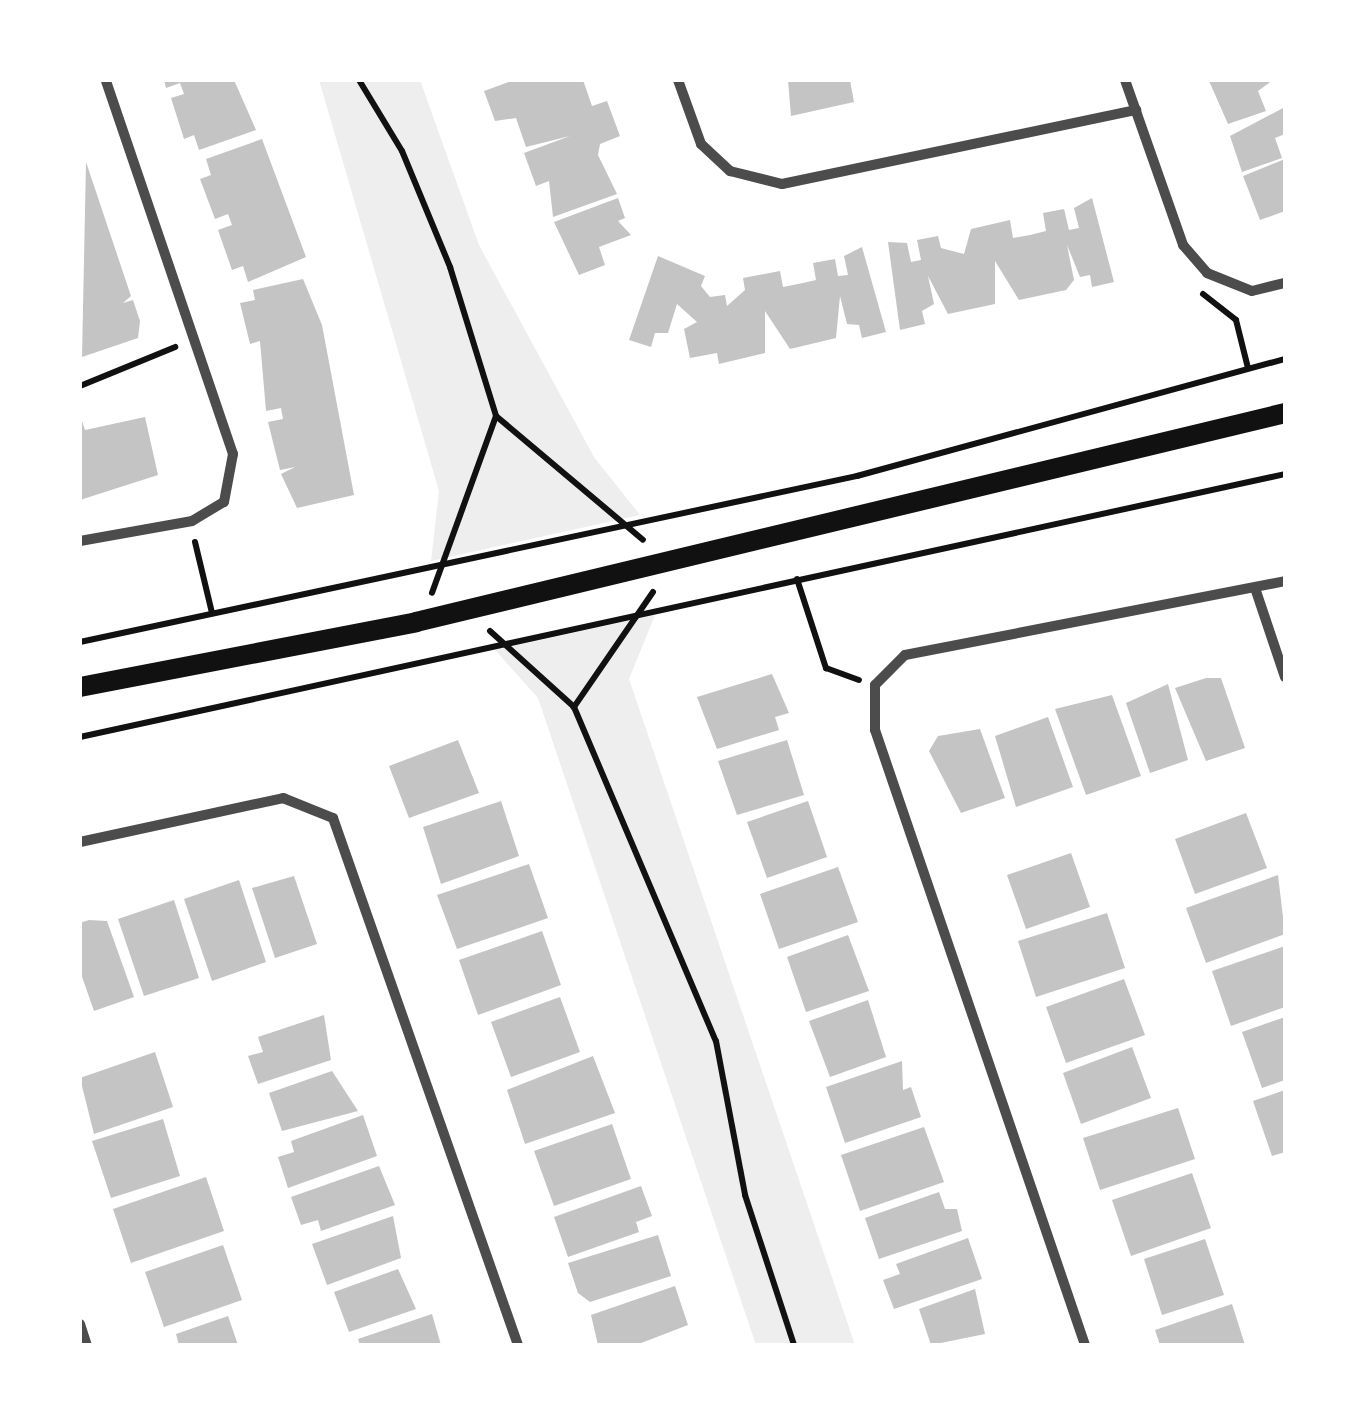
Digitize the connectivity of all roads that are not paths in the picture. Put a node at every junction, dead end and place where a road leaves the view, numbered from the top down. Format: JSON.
{"nodes":[{"id":1,"x":106,"y":80,"type":"edge"},
{"id":2,"x":678,"y":80,"type":"edge"},
{"id":3,"x":1126,"y":80,"type":"edge"},
{"id":4,"x":1136,"y":110,"type":"junction"},
{"id":5,"x":1285,"y":284,"type":"edge"},
{"id":6,"x":1285,"y":413,"type":"edge"},
{"id":7,"x":80,"y":541,"type":"edge"},
{"id":8,"x":1285,"y":581,"type":"edge"},
{"id":9,"x":1255,"y":588,"type":"junction"},
{"id":10,"x":1285,"y":678,"type":"edge"},
{"id":11,"x":80,"y":687,"type":"edge"},
{"id":12,"x":80,"y":842,"type":"edge"},
{"id":13,"x":80,"y":1324,"type":"edge"},
{"id":14,"x":87,"y":1345,"type":"edge"},
{"id":15,"x":518,"y":1345,"type":"edge"},
{"id":16,"x":1085,"y":1345,"type":"edge"}],
"edges":[{"from":1,"to":7,"type":"street"},
{"from":2,"to":4,"type":"street"},
{"from":3,"to":4,"type":"street"},
{"from":4,"to":5,"type":"street"},
{"from":6,"to":11,"type":"main road"},
{"from":8,"to":9,"type":"street"},
{"from":9,"to":10,"type":"street"},
{"from":9,"to":16,"type":"street"},
{"from":12,"to":15,"type":"street"},
{"from":13,"to":14,"type":"street"}]}
